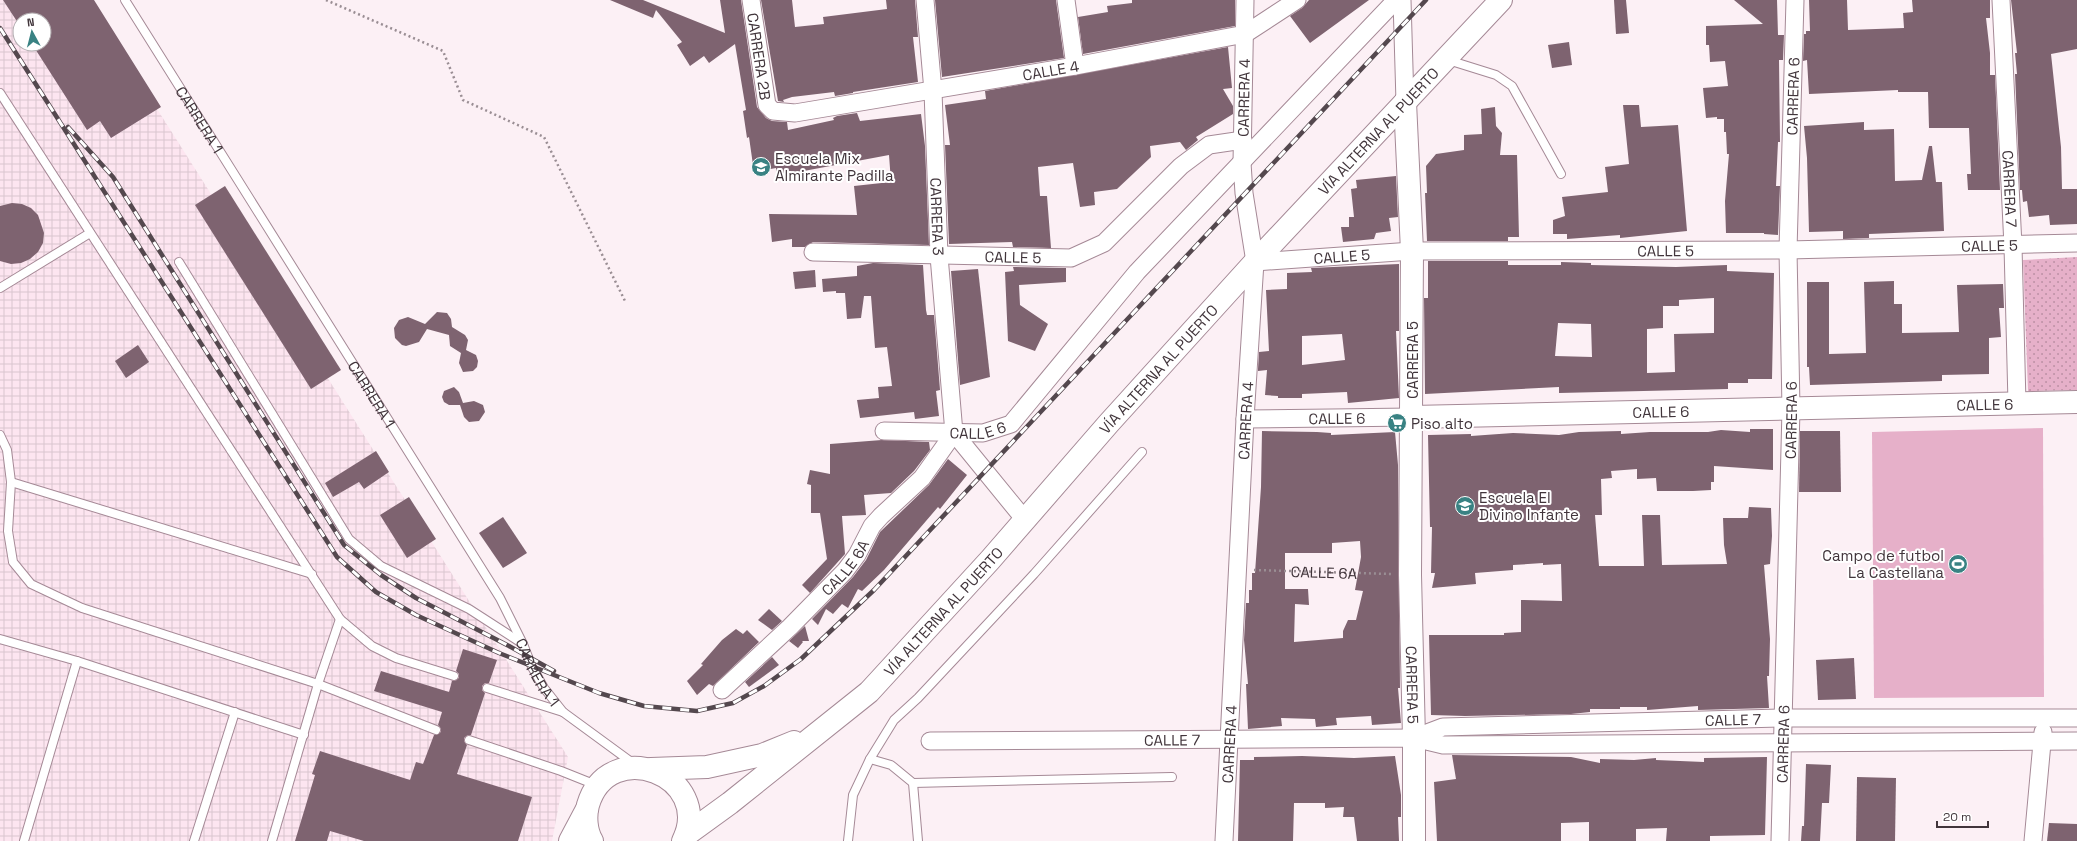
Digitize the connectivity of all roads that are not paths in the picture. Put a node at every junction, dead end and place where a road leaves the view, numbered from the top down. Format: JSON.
{"nodes":[{"id":1,"x":125,"y":0,"type":"edge"},
{"id":2,"x":751,"y":0,"type":"edge"},
{"id":3,"x":925,"y":0,"type":"edge"},
{"id":4,"x":1066,"y":0,"type":"edge"},
{"id":5,"x":1245,"y":0,"type":"edge"},
{"id":6,"x":1297,"y":0,"type":"edge"},
{"id":7,"x":1396,"y":0,"type":"edge"},
{"id":8,"x":1402,"y":0,"type":"edge"},
{"id":9,"x":1501,"y":0,"type":"edge"},
{"id":10,"x":1795,"y":0,"type":"edge"},
{"id":11,"x":2001,"y":0,"type":"edge"},
{"id":12,"x":1245,"y":34,"type":"junction"},
{"id":13,"x":1445,"y":59,"type":"junction"},
{"id":14,"x":1075,"y":66,"type":"junction"},
{"id":15,"x":933,"y":91,"type":"junction"},
{"id":16,"x":0,"y":94,"type":"edge"},
{"id":17,"x":1404,"y":102,"type":"junction"},
{"id":18,"x":795,"y":113,"type":"joint"},
{"id":19,"x":1243,"y":140,"type":"junction"},
{"id":20,"x":1242,"y":163,"type":"junction"},
{"id":21,"x":1561,"y":174,"type":"dead end"},
{"id":22,"x":90,"y":233,"type":"junction"},
{"id":23,"x":2077,"y":243,"type":"edge"},
{"id":24,"x":2013,"y":246,"type":"junction"},
{"id":25,"x":1788,"y":250,"type":"junction"},
{"id":26,"x":1412,"y":251,"type":"junction"},
{"id":27,"x":813,"y":252,"type":"dead end"},
{"id":28,"x":939,"y":256,"type":"junction"},
{"id":29,"x":179,"y":262,"type":"dead end"},
{"id":30,"x":1255,"y":262,"type":"junction"},
{"id":31,"x":0,"y":288,"type":"edge"},
{"id":32,"x":2077,"y":402,"type":"edge"},
{"id":33,"x":2017,"y":403,"type":"junction"},
{"id":34,"x":1791,"y":408,"type":"junction"},
{"id":35,"x":1412,"y":416,"type":"junction"},
{"id":36,"x":1245,"y":419,"type":"junction"},
{"id":37,"x":884,"y":431,"type":"dead end"},
{"id":38,"x":954,"y":433,"type":"junction"},
{"id":39,"x":0,"y":435,"type":"edge"},
{"id":40,"x":1142,"y":452,"type":"dead end"},
{"id":41,"x":11,"y":482,"type":"junction"},
{"id":42,"x":1025,"y":520,"type":"junction"},
{"id":43,"x":312,"y":574,"type":"junction"},
{"id":44,"x":340,"y":619,"type":"junction"},
{"id":45,"x":0,"y":639,"type":"edge"},
{"id":46,"x":523,"y":644,"type":"junction"},
{"id":47,"x":77,"y":661,"type":"junction"},
{"id":48,"x":454,"y":676,"type":"dead end"},
{"id":49,"x":318,"y":684,"type":"junction"},
{"id":50,"x":487,"y":688,"type":"dead end"},
{"id":51,"x":722,"y":690,"type":"dead end"},
{"id":52,"x":235,"y":712,"type":"junction"},
{"id":53,"x":563,"y":712,"type":"junction"},
{"id":54,"x":1783,"y":718,"type":"junction"},
{"id":55,"x":2043,"y":718,"type":"junction"},
{"id":56,"x":2077,"y":718,"type":"edge"},
{"id":57,"x":436,"y":730,"type":"dead end"},
{"id":58,"x":814,"y":734,"type":"junction"},
{"id":59,"x":304,"y":735,"type":"junction"},
{"id":60,"x":1229,"y":738,"type":"junction"},
{"id":61,"x":1414,"y":738,"type":"junction"},
{"id":62,"x":469,"y":740,"type":"dead end"},
{"id":63,"x":2077,"y":741,"type":"edge"},
{"id":64,"x":930,"y":742,"type":"dead end"},
{"id":65,"x":1783,"y":742,"type":"junction"},
{"id":66,"x":2043,"y":742,"type":"junction"},
{"id":67,"x":870,"y":759,"type":"junction"},
{"id":68,"x":644,"y":768,"type":"junction"},
{"id":69,"x":1172,"y":777,"type":"dead end"},
{"id":70,"x":913,"y":783,"type":"junction"},
{"id":71,"x":591,"y":799,"type":"junction"},
{"id":72,"x":684,"y":838,"type":"edge"},
{"id":73,"x":24,"y":841,"type":"edge"},
{"id":74,"x":194,"y":841,"type":"edge"},
{"id":75,"x":272,"y":841,"type":"edge"},
{"id":76,"x":570,"y":841,"type":"edge"},
{"id":77,"x":592,"y":841,"type":"edge"},
{"id":78,"x":848,"y":841,"type":"edge"},
{"id":79,"x":918,"y":841,"type":"edge"},
{"id":80,"x":1224,"y":841,"type":"edge"},
{"id":81,"x":1414,"y":841,"type":"edge"},
{"id":82,"x":1780,"y":841,"type":"edge"},
{"id":83,"x":2033,"y":841,"type":"edge"}],
"edges":[{"from":1,"to":46,"type":"lane","name":"CARRERA 1"},
{"from":2,"to":18,"type":"street","name":"CARRERA 2B"},
{"from":3,"to":15,"type":"street","name":"CARRERA 3"},
{"from":4,"to":14,"type":"street"},
{"from":5,"to":12,"type":"street","name":"CARRERA 4"},
{"from":6,"to":12,"type":"street","name":"CALLE 4"},
{"from":7,"to":20,"type":"street","name":"CALLE 6"},
{"from":8,"to":17,"type":"street","name":"CARRERA 5"},
{"from":9,"to":13,"type":"main road","name":"VÍA ALTERNA AL PUERTO"},
{"from":10,"to":25,"type":"street","name":"CARRERA 6"},
{"from":11,"to":24,"type":"street","name":"CARRERA 7"},
{"from":12,"to":14,"type":"street","name":"CALLE 4"},
{"from":12,"to":19,"type":"street","name":"CARRERA 4"},
{"from":13,"to":17,"type":"main road","name":"VÍA ALTERNA AL PUERTO"},
{"from":13,"to":21,"type":"lane"},
{"from":14,"to":15,"type":"street","name":"CALLE 4"},
{"from":15,"to":18,"type":"street","name":"CALLE 4"},
{"from":15,"to":28,"type":"street","name":"CARRERA 3"},
{"from":16,"to":22,"type":"lane"},
{"from":17,"to":26,"type":"main road","name":"CARRERA 5"},
{"from":17,"to":30,"type":"main road","name":"VÍA ALTERNA AL PUERTO"},
{"from":19,"to":20,"type":"street","name":"CARRERA 4"},
{"from":19,"to":28,"type":"street","name":"CALLE 5"},
{"from":20,"to":30,"type":"street","name":"CARRERA 4"},
{"from":20,"to":38,"type":"street","name":"CALLE 6"},
{"from":22,"to":31,"type":"lane"},
{"from":22,"to":43,"type":"lane"},
{"from":23,"to":24,"type":"street","name":"CALLE 5"},
{"from":24,"to":25,"type":"street","name":"CALLE 5"},
{"from":24,"to":33,"type":"street","name":"CARRERA 7"},
{"from":25,"to":26,"type":"street","name":"CALLE 5"},
{"from":25,"to":34,"type":"street","name":"CARRERA 6"},
{"from":26,"to":30,"type":"street","name":"CALLE 5"},
{"from":26,"to":35,"type":"main road","name":"CARRERA 5"},
{"from":27,"to":28,"type":"street","name":"CALLE 5"},
{"from":28,"to":38,"type":"street","name":"CARRERA 3"},
{"from":29,"to":46,"type":"lane"},
{"from":30,"to":36,"type":"street","name":"CARRERA 4"},
{"from":30,"to":42,"type":"main road","name":"VÍA ALTERNA AL PUERTO"},
{"from":32,"to":33,"type":"main road","name":"CALLE 6"},
{"from":33,"to":34,"type":"main road","name":"CALLE 6"},
{"from":34,"to":35,"type":"main road","name":"CALLE 6"},
{"from":34,"to":54,"type":"street","name":"CARRERA 6"},
{"from":35,"to":36,"type":"street","name":"CALLE 6"},
{"from":35,"to":61,"type":"main road","name":"CARRERA 5"},
{"from":36,"to":60,"type":"street","name":"CARRERA 4"},
{"from":37,"to":38,"type":"street","name":"CALLE 6"},
{"from":38,"to":42,"type":"street"},
{"from":38,"to":51,"type":"street","name":"CALLE 6A"},
{"from":39,"to":41,"type":"lane"},
{"from":40,"to":67,"type":"lane"},
{"from":41,"to":43,"type":"lane"},
{"from":41,"to":49,"type":"lane"},
{"from":42,"to":58,"type":"main road","name":"VÍA ALTERNA AL PUERTO"},
{"from":43,"to":44,"type":"lane"},
{"from":44,"to":48,"type":"lane"},
{"from":44,"to":49,"type":"lane"},
{"from":45,"to":47,"type":"lane"},
{"from":46,"to":53,"type":"lane","name":"CARRERA 1"},
{"from":47,"to":52,"type":"lane"},
{"from":47,"to":73,"type":"lane"},
{"from":49,"to":57,"type":"lane"},
{"from":49,"to":59,"type":"lane"},
{"from":50,"to":53,"type":"lane"},
{"from":52,"to":59,"type":"lane"},
{"from":52,"to":74,"type":"lane"},
{"from":53,"to":68,"type":"lane","name":"CARRERA 1"},
{"from":54,"to":55,"type":"street","name":"CALLE 7"},
{"from":54,"to":61,"type":"street","name":"CALLE 7"},
{"from":54,"to":65,"type":"street","name":"CARRERA 6"},
{"from":55,"to":56,"type":"street","name":"CALLE 7"},
{"from":55,"to":66,"type":"street"},
{"from":58,"to":68,"type":"main road","name":"VÍA ALTERNA AL PUERTO"},
{"from":58,"to":72,"type":"main road","name":"VÍA ALTERNA AL PUERTO"},
{"from":59,"to":75,"type":"lane"},
{"from":60,"to":61,"type":"street","name":"CALLE 7"},
{"from":60,"to":64,"type":"street","name":"CALLE 7"},
{"from":60,"to":80,"type":"street","name":"CARRERA 4"},
{"from":61,"to":65,"type":"street","name":"CALLE 7"},
{"from":61,"to":81,"type":"main road","name":"CARRERA 5"},
{"from":62,"to":71,"type":"lane"},
{"from":63,"to":66,"type":"street","name":"CALLE 7"},
{"from":65,"to":66,"type":"street","name":"CALLE 7"},
{"from":65,"to":82,"type":"street","name":"CARRERA 6"},
{"from":66,"to":83,"type":"street"},
{"from":67,"to":70,"type":"lane"},
{"from":67,"to":78,"type":"lane"},
{"from":68,"to":71,"type":"main road"},
{"from":68,"to":72,"type":"main road","name":"CARRERA 1"},
{"from":69,"to":70,"type":"lane"},
{"from":70,"to":79,"type":"lane"},
{"from":71,"to":76,"type":"main road"},
{"from":71,"to":77,"type":"main road"}]}
